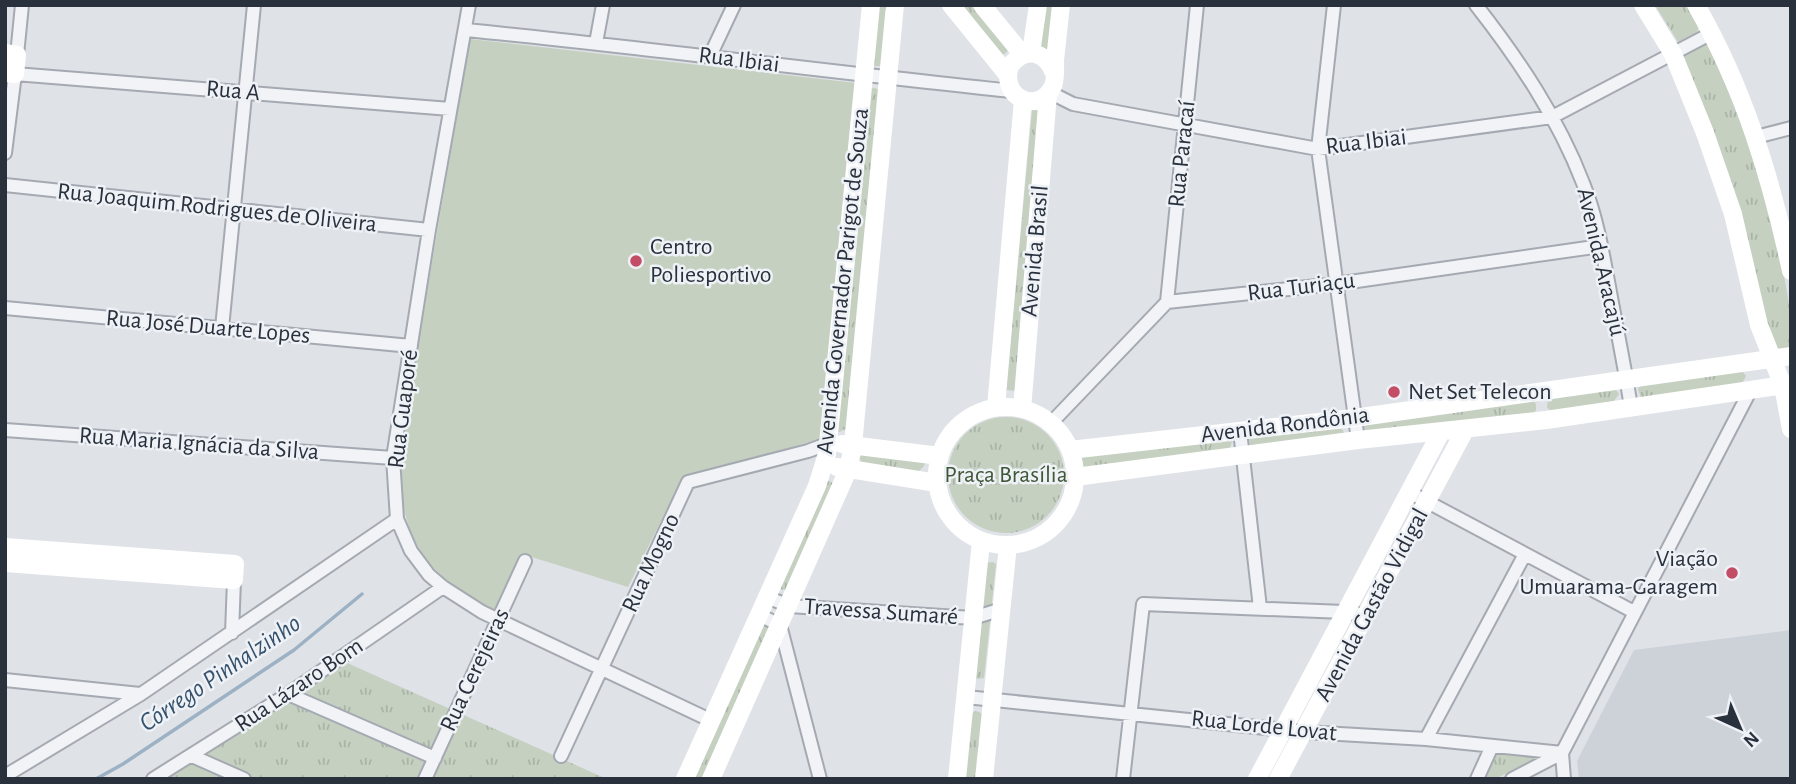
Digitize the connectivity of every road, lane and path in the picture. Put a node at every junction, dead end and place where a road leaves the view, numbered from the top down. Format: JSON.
{"nodes":[{"id":1,"x":22,"y":5,"type":"edge"},
{"id":2,"x":254,"y":5,"type":"edge"},
{"id":3,"x":469,"y":5,"type":"edge"},
{"id":4,"x":603,"y":5,"type":"edge"},
{"id":5,"x":734,"y":5,"type":"edge"},
{"id":6,"x":871,"y":5,"type":"edge"},
{"id":7,"x":895,"y":5,"type":"edge"},
{"id":8,"x":951,"y":5,"type":"edge"},
{"id":9,"x":982,"y":5,"type":"edge"},
{"id":10,"x":1038,"y":5,"type":"edge"},
{"id":11,"x":1061,"y":5,"type":"edge"},
{"id":12,"x":1197,"y":5,"type":"edge"},
{"id":13,"x":1334,"y":5,"type":"edge"},
{"id":14,"x":1476,"y":5,"type":"edge"},
{"id":15,"x":1643,"y":5,"type":"edge"},
{"id":16,"x":1696,"y":5,"type":"edge"},
{"id":17,"x":466,"y":30,"type":"junction"},
{"id":18,"x":1712,"y":33,"type":"junction"},
{"id":19,"x":596,"y":43,"type":"junction"},
{"id":20,"x":11,"y":54,"type":"edge"},
{"id":21,"x":1027,"y":54,"type":"junction"},
{"id":22,"x":1673,"y":54,"type":"junction"},
{"id":23,"x":710,"y":56,"type":"junction"},
{"id":24,"x":10,"y":73,"type":"edge"},
{"id":25,"x":1054,"y":73,"type":"junction"},
{"id":26,"x":863,"y":76,"type":"junction"},
{"id":27,"x":889,"y":79,"type":"junction"},
{"id":28,"x":1014,"y":88,"type":"junction"},
{"id":29,"x":246,"y":92,"type":"junction"},
{"id":30,"x":1049,"y":93,"type":"junction"},
{"id":31,"x":450,"y":109,"type":"junction"},
{"id":32,"x":1552,"y":117,"type":"junction"},
{"id":33,"x":1185,"y":125,"type":"junction"},
{"id":34,"x":1791,"y":128,"type":"edge"},
{"id":35,"x":1756,"y":137,"type":"junction"},
{"id":36,"x":1318,"y":149,"type":"junction"},
{"id":37,"x":5,"y":153,"type":"edge"},
{"id":38,"x":5,"y":185,"type":"edge"},
{"id":39,"x":234,"y":210,"type":"junction"},
{"id":40,"x":429,"y":230,"type":"junction"},
{"id":41,"x":1601,"y":246,"type":"junction"},
{"id":42,"x":1791,"y":271,"type":"edge"},
{"id":43,"x":1336,"y":284,"type":"junction"},
{"id":44,"x":1167,"y":303,"type":"junction"},
{"id":45,"x":5,"y":308,"type":"edge"},
{"id":46,"x":222,"y":328,"type":"junction"},
{"id":47,"x":411,"y":346,"type":"junction"},
{"id":48,"x":1791,"y":356,"type":"edge"},
{"id":49,"x":1773,"y":360,"type":"junction"},
{"id":50,"x":1627,"y":380,"type":"junction"},
{"id":51,"x":1787,"y":385,"type":"edge"},
{"id":52,"x":1751,"y":391,"type":"junction"},
{"id":53,"x":1542,"y":393,"type":"junction"},
{"id":54,"x":996,"y":407,"type":"junction"},
{"id":55,"x":1631,"y":407,"type":"junction"},
{"id":56,"x":1022,"y":408,"type":"junction"},
{"id":57,"x":1354,"y":418,"type":"junction"},
{"id":58,"x":1546,"y":420,"type":"junction"},
{"id":59,"x":1051,"y":423,"type":"junction"},
{"id":60,"x":1791,"y":429,"type":"edge"},
{"id":61,"x":5,"y":430,"type":"edge"},
{"id":62,"x":1465,"y":430,"type":"junction"},
{"id":63,"x":1240,"y":432,"type":"junction"},
{"id":64,"x":1441,"y":432,"type":"junction"},
{"id":65,"x":1358,"y":440,"type":"junction"},
{"id":66,"x":830,"y":443,"type":"junction"},
{"id":67,"x":853,"y":445,"type":"junction"},
{"id":68,"x":1070,"y":450,"type":"junction"},
{"id":69,"x":808,"y":451,"type":"junction"},
{"id":70,"x":940,"y":456,"type":"junction"},
{"id":71,"x":1243,"y":456,"type":"junction"},
{"id":72,"x":393,"y":458,"type":"junction"},
{"id":73,"x":825,"y":465,"type":"junction"},
{"id":74,"x":848,"y":470,"type":"junction"},
{"id":75,"x":1075,"y":477,"type":"junction"},
{"id":76,"x":937,"y":483,"type":"junction"},
{"id":77,"x":1409,"y":492,"type":"junction"},
{"id":78,"x":1427,"y":501,"type":"junction"},
{"id":79,"x":397,"y":519,"type":"junction"},
{"id":80,"x":981,"y":541,"type":"junction"},
{"id":81,"x":1008,"y":545,"type":"junction"},
{"id":82,"x":5,"y":547,"type":"edge"},
{"id":83,"x":1525,"y":554,"type":"junction"},
{"id":84,"x":525,"y":561,"type":"dead end"},
{"id":85,"x":5,"y":563,"type":"edge"},
{"id":86,"x":234,"y":580,"type":"junction"},
{"id":87,"x":443,"y":587,"type":"junction"},
{"id":88,"x":767,"y":597,"type":"junction"},
{"id":89,"x":789,"y":606,"type":"junction"},
{"id":90,"x":1260,"y":608,"type":"junction"},
{"id":91,"x":1002,"y":609,"type":"junction"},
{"id":92,"x":1344,"y":612,"type":"junction"},
{"id":93,"x":1634,"y":612,"type":"junction"},
{"id":94,"x":759,"y":615,"type":"junction"},
{"id":95,"x":1367,"y":615,"type":"junction"},
{"id":96,"x":973,"y":618,"type":"junction"},
{"id":97,"x":498,"y":619,"type":"junction"},
{"id":98,"x":780,"y":625,"type":"junction"},
{"id":99,"x":232,"y":633,"type":"junction"},
{"id":100,"x":601,"y":668,"type":"junction"},
{"id":101,"x":5,"y":680,"type":"edge"},
{"id":102,"x":141,"y":694,"type":"junction"},
{"id":103,"x":288,"y":694,"type":"junction"},
{"id":104,"x":965,"y":697,"type":"junction"},
{"id":105,"x":992,"y":699,"type":"junction"},
{"id":106,"x":1131,"y":713,"type":"junction"},
{"id":107,"x":712,"y":721,"type":"junction"},
{"id":108,"x":1284,"y":729,"type":"junction"},
{"id":109,"x":1305,"y":732,"type":"junction"},
{"id":110,"x":1426,"y":739,"type":"junction"},
{"id":111,"x":1492,"y":746,"type":"junction"},
{"id":112,"x":1562,"y":753,"type":"junction"},
{"id":113,"x":192,"y":756,"type":"junction"},
{"id":114,"x":561,"y":756,"type":"dead end"},
{"id":115,"x":435,"y":758,"type":"junction"},
{"id":116,"x":5,"y":776,"type":"edge"},
{"id":117,"x":153,"y":779,"type":"edge"},
{"id":118,"x":244,"y":779,"type":"edge"},
{"id":119,"x":425,"y":779,"type":"edge"},
{"id":120,"x":685,"y":779,"type":"edge"},
{"id":121,"x":711,"y":779,"type":"edge"},
{"id":122,"x":820,"y":779,"type":"edge"},
{"id":123,"x":957,"y":779,"type":"edge"},
{"id":124,"x":984,"y":779,"type":"edge"},
{"id":125,"x":1123,"y":779,"type":"edge"},
{"id":126,"x":1257,"y":779,"type":"edge"},
{"id":127,"x":1278,"y":779,"type":"edge"},
{"id":128,"x":1477,"y":779,"type":"edge"},
{"id":129,"x":1511,"y":779,"type":"edge"},
{"id":130,"x":1564,"y":779,"type":"edge"}],
"edges":[{"from":1,"to":20,"type":"street"},
{"from":2,"to":29,"type":"street"},
{"from":3,"to":17,"type":"street","name":"Rua Guaporé"},
{"from":4,"to":19,"type":"street"},
{"from":5,"to":23,"type":"street"},
{"from":6,"to":26,"type":"street","name":"Avenida Governador Parigot de Souza"},
{"from":7,"to":27,"type":"street","name":"Avenida Governador Parigot de Souza"},
{"from":8,"to":28,"type":"street"},
{"from":9,"to":21,"type":"street"},
{"from":10,"to":21,"type":"street"},
{"from":11,"to":25,"type":"street"},
{"from":12,"to":33,"type":"street","name":"Rua Paracaí"},
{"from":13,"to":36,"type":"street"},
{"from":14,"to":32,"type":"street","name":"Avenida Aracajú"},
{"from":15,"to":22,"type":"street"},
{"from":16,"to":18,"type":"street"},
{"from":17,"to":19,"type":"street","name":"Rua Ibiai"},
{"from":17,"to":31,"type":"street","name":"Rua Guaporé"},
{"from":18,"to":22,"type":"street","name":"Rua Ibiai"},
{"from":18,"to":35,"type":"street"},
{"from":19,"to":23,"type":"street","name":"Rua Ibiai"},
{"from":20,"to":24,"type":"street"},
{"from":21,"to":25,"type":"street"},
{"from":21,"to":28,"type":"street"},
{"from":22,"to":32,"type":"street","name":"Rua Ibiai"},
{"from":22,"to":49,"type":"street"},
{"from":23,"to":26,"type":"street","name":"Rua Ibiai"},
{"from":24,"to":29,"type":"street","name":"Rua A"},
{"from":24,"to":37,"type":"street"},
{"from":25,"to":30,"type":"street"},
{"from":26,"to":27,"type":"street","name":"Rua Ibiai"},
{"from":26,"to":66,"type":"street","name":"Avenida Governador Parigot de Souza"},
{"from":27,"to":28,"type":"street","name":"Rua Ibiai"},
{"from":27,"to":67,"type":"street","name":"Avenida Governador Parigot de Souza"},
{"from":28,"to":30,"type":"street"},
{"from":28,"to":54,"type":"street","name":"Avenida Brasil"},
{"from":29,"to":31,"type":"street","name":"Rua A"},
{"from":29,"to":39,"type":"street"},
{"from":30,"to":33,"type":"street","name":"Rua Ibiai"},
{"from":30,"to":56,"type":"street","name":"Avenida Brasil"},
{"from":31,"to":40,"type":"street","name":"Rua Guaporé"},
{"from":32,"to":36,"type":"street","name":"Rua Ibiai"},
{"from":32,"to":41,"type":"street","name":"Avenida Aracajú"},
{"from":33,"to":36,"type":"street","name":"Rua Ibiai"},
{"from":33,"to":44,"type":"street","name":"Rua Paracaí"},
{"from":34,"to":35,"type":"street"},
{"from":35,"to":42,"type":"street"},
{"from":36,"to":43,"type":"street"},
{"from":38,"to":39,"type":"street","name":"Rua Joaquim Rodrigues de Oliveira"},
{"from":39,"to":40,"type":"street","name":"Rua Joaquim Rodrigues de Oliveira"},
{"from":39,"to":46,"type":"street"},
{"from":40,"to":47,"type":"street","name":"Rua Guaporé"},
{"from":41,"to":43,"type":"street","name":"Rua Turiaçu"},
{"from":41,"to":50,"type":"street","name":"Avenida Aracajú"},
{"from":43,"to":44,"type":"street","name":"Rua Turiaçu"},
{"from":43,"to":57,"type":"street"},
{"from":44,"to":59,"type":"street"},
{"from":45,"to":46,"type":"street","name":"Rua José Duarte Lopes"},
{"from":46,"to":47,"type":"street","name":"Rua José Duarte Lopes"},
{"from":47,"to":72,"type":"street","name":"Rua Guaporé"},
{"from":48,"to":49,"type":"street","name":"Avenida Rondônia"},
{"from":49,"to":50,"type":"street","name":"Avenida Rondônia"},
{"from":49,"to":51,"type":"street"},
{"from":50,"to":53,"type":"street","name":"Avenida Rondônia"},
{"from":50,"to":55,"type":"street","name":"Avenida Aracajú"},
{"from":51,"to":52,"type":"street","name":"Avenida Rondônia"},
{"from":51,"to":60,"type":"street"},
{"from":52,"to":55,"type":"street","name":"Avenida Rondônia"},
{"from":52,"to":93,"type":"street"},
{"from":53,"to":57,"type":"street","name":"Avenida Rondônia"},
{"from":53,"to":58,"type":"street"},
{"from":54,"to":56,"type":"street"},
{"from":54,"to":70,"type":"street"},
{"from":55,"to":58,"type":"street","name":"Avenida Rondônia"},
{"from":56,"to":59,"type":"street"},
{"from":57,"to":63,"type":"street","name":"Avenida Rondônia"},
{"from":57,"to":65,"type":"street"},
{"from":58,"to":62,"type":"street","name":"Avenida Rondônia"},
{"from":59,"to":68,"type":"street"},
{"from":61,"to":72,"type":"street","name":"Rua Maria Ignácia da Silva"},
{"from":62,"to":64,"type":"street","name":"Avenida Rondônia"},
{"from":62,"to":78,"type":"street","name":"Avenida Gastão Vidigal"},
{"from":63,"to":68,"type":"street","name":"Avenida Rondônia"},
{"from":63,"to":71,"type":"street"},
{"from":64,"to":65,"type":"street","name":"Avenida Rondônia"},
{"from":64,"to":77,"type":"street","name":"Avenida Gastão Vidigal"},
{"from":65,"to":71,"type":"street","name":"Avenida Rondônia"},
{"from":66,"to":67,"type":"street"},
{"from":66,"to":69,"type":"street","name":"Rua Mogno"},
{"from":66,"to":73,"type":"street","name":"Avenida Governador Parigot de Souza"},
{"from":67,"to":70,"type":"street"},
{"from":67,"to":74,"type":"street","name":"Avenida Governador Parigot de Souza"},
{"from":68,"to":75,"type":"street"},
{"from":69,"to":73,"type":"street"},
{"from":69,"to":100,"type":"street","name":"Rua Mogno"},
{"from":70,"to":76,"type":"street"},
{"from":71,"to":75,"type":"street","name":"Avenida Rondônia"},
{"from":71,"to":90,"type":"street"},
{"from":72,"to":79,"type":"street","name":"Rua Guaporé"},
{"from":73,"to":74,"type":"street"},
{"from":73,"to":88,"type":"street","name":"Avenida Governador Parigot de Souza"},
{"from":74,"to":76,"type":"street"},
{"from":74,"to":89,"type":"street","name":"Avenida Governador Parigot de Souza"},
{"from":75,"to":81,"type":"street"},
{"from":76,"to":80,"type":"street"},
{"from":77,"to":78,"type":"street"},
{"from":77,"to":92,"type":"street","name":"Avenida Gastão Vidigal"},
{"from":78,"to":83,"type":"street"},
{"from":78,"to":95,"type":"street","name":"Avenida Gastão Vidigal"},
{"from":79,"to":87,"type":"street","name":"Rua Guaporé"},
{"from":79,"to":99,"type":"street"},
{"from":80,"to":81,"type":"street"},
{"from":80,"to":96,"type":"street"},
{"from":81,"to":91,"type":"street"},
{"from":82,"to":86,"type":"street"},
{"from":83,"to":93,"type":"street"},
{"from":83,"to":110,"type":"street"},
{"from":84,"to":97,"type":"street","name":"Rua Cerejeiras"},
{"from":85,"to":86,"type":"street"},
{"from":86,"to":99,"type":"street"},
{"from":87,"to":97,"type":"street","name":"Rua Guaporé"},
{"from":87,"to":103,"type":"street","name":"Rua Lázaro Bom"},
{"from":88,"to":89,"type":"street","name":"Travessa Sumaré"},
{"from":88,"to":94,"type":"street","name":"Avenida Governador Parigot de Souza"},
{"from":89,"to":96,"type":"street","name":"Travessa Sumaré"},
{"from":89,"to":98,"type":"street","name":"Avenida Governador Parigot de Souza"},
{"from":90,"to":92,"type":"street"},
{"from":90,"to":106,"type":"street"},
{"from":91,"to":96,"type":"street"},
{"from":91,"to":105,"type":"street"},
{"from":92,"to":95,"type":"street"},
{"from":92,"to":108,"type":"street","name":"Avenida Gastão Vidigal"},
{"from":93,"to":112,"type":"street"},
{"from":94,"to":98,"type":"street"},
{"from":94,"to":107,"type":"street","name":"Avenida Governador Parigot de Souza"},
{"from":95,"to":109,"type":"street","name":"Avenida Gastão Vidigal"},
{"from":96,"to":104,"type":"street"},
{"from":97,"to":100,"type":"street","name":"Rua Guaporé"},
{"from":97,"to":115,"type":"street","name":"Rua Cerejeiras"},
{"from":98,"to":121,"type":"street","name":"Avenida Governador Parigot de Souza"},
{"from":98,"to":122,"type":"street"},
{"from":99,"to":102,"type":"street"},
{"from":100,"to":107,"type":"street","name":"Rua Guaporé"},
{"from":100,"to":114,"type":"street","name":"Rua Mogno"},
{"from":101,"to":102,"type":"street"},
{"from":102,"to":116,"type":"street"},
{"from":103,"to":113,"type":"street","name":"Rua Lázaro Bom"},
{"from":103,"to":115,"type":"street"},
{"from":104,"to":105,"type":"street","name":"Rua Lorde Lovat"},
{"from":104,"to":123,"type":"street"},
{"from":105,"to":106,"type":"street","name":"Rua Lorde Lovat"},
{"from":105,"to":124,"type":"street"},
{"from":106,"to":108,"type":"street","name":"Rua Lorde Lovat"},
{"from":106,"to":125,"type":"street"},
{"from":107,"to":120,"type":"street","name":"Avenida Governador Parigot de Souza"},
{"from":108,"to":109,"type":"street","name":"Rua Lorde Lovat"},
{"from":108,"to":126,"type":"street","name":"Avenida Gastão Vidigal"},
{"from":109,"to":110,"type":"street","name":"Rua Lorde Lovat"},
{"from":109,"to":127,"type":"street","name":"Avenida Gastão Vidigal"},
{"from":110,"to":111,"type":"street","name":"Rua Lorde Lovat"},
{"from":111,"to":112,"type":"street","name":"Rua Lorde Lovat"},
{"from":111,"to":128,"type":"street"},
{"from":112,"to":129,"type":"street"},
{"from":112,"to":130,"type":"street"},
{"from":113,"to":117,"type":"street","name":"Rua Lázaro Bom"},
{"from":113,"to":118,"type":"street"},
{"from":115,"to":119,"type":"street","name":"Rua Cerejeiras"}]}
